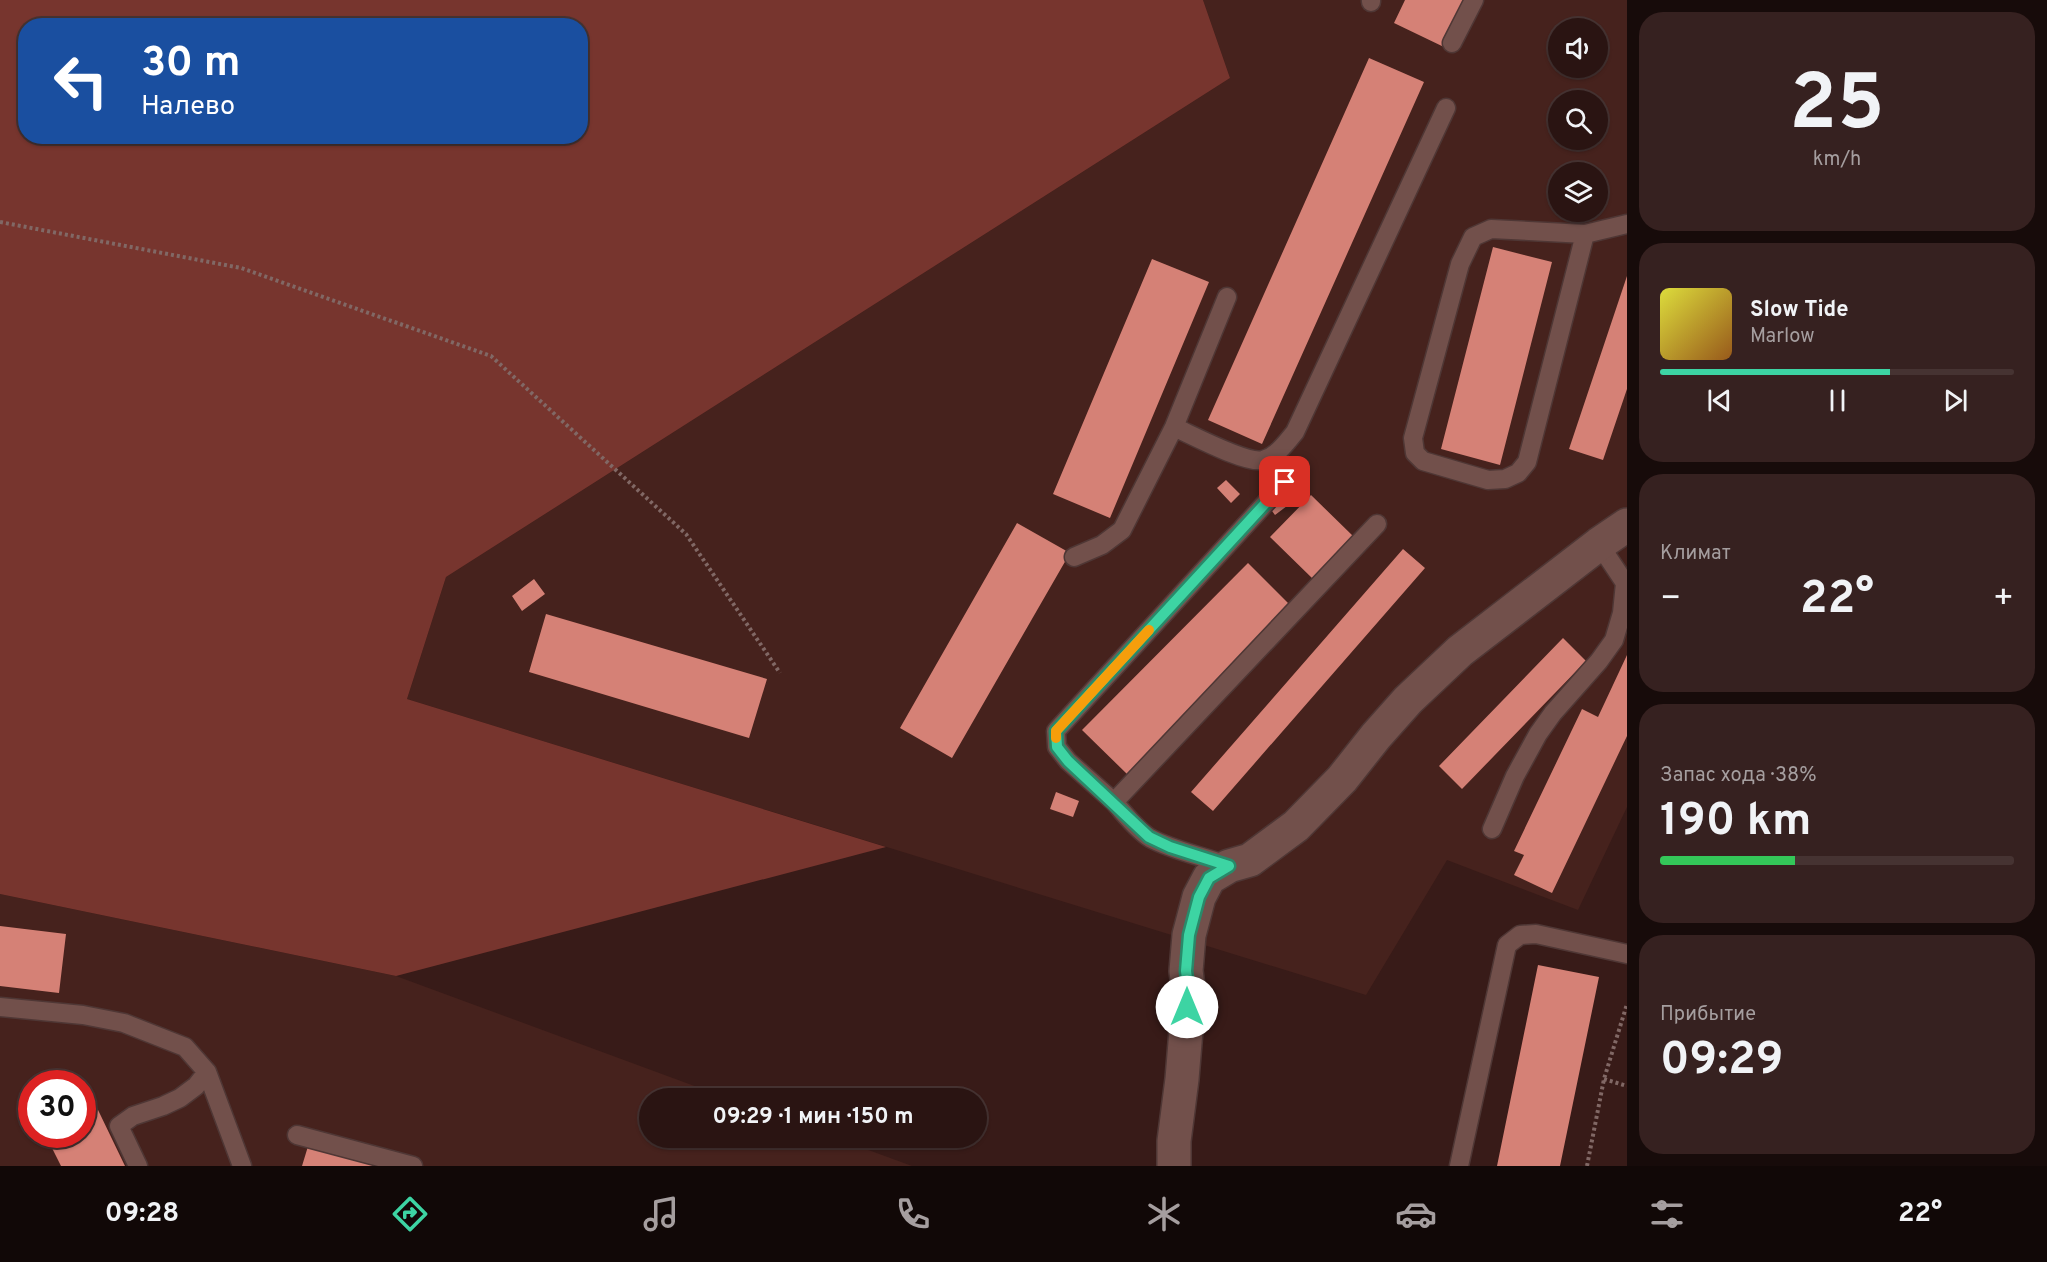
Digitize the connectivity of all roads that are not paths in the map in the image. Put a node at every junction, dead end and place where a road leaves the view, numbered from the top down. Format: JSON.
{"nodes":[{"id":1,"x":1474,"y":0,"type":"edge"},
{"id":2,"x":1452,"y":43,"type":"dead end"},
{"id":3,"x":1446,"y":108,"type":"dead end"},
{"id":4,"x":1627,"y":224,"type":"edge"},
{"id":5,"x":1585,"y":234,"type":"junction"},
{"id":6,"x":1227,"y":297,"type":"dead end"},
{"id":7,"x":1174,"y":428,"type":"junction"},
{"id":8,"x":1285,"y":482,"type":"dead end"},
{"id":9,"x":1377,"y":524,"type":"dead end"},
{"id":10,"x":1627,"y":525,"type":"edge"},
{"id":11,"x":1599,"y":544,"type":"junction"},
{"id":12,"x":1074,"y":557,"type":"dead end"},
{"id":13,"x":1114,"y":802,"type":"junction"},
{"id":14,"x":1492,"y":829,"type":"dead end"},
{"id":15,"x":1229,"y":866,"type":"junction"},
{"id":16,"x":1627,"y":954,"type":"edge"},
{"id":17,"x":0,"y":1007,"type":"edge"},
{"id":18,"x":207,"y":1072,"type":"junction"},
{"id":19,"x":297,"y":1135,"type":"dead end"},
{"id":20,"x":138,"y":1166,"type":"edge"},
{"id":21,"x":242,"y":1166,"type":"edge"},
{"id":22,"x":413,"y":1166,"type":"edge"},
{"id":23,"x":1174,"y":1166,"type":"edge"},
{"id":24,"x":1459,"y":1166,"type":"edge"}],
"edges":[{"from":1,"to":2,"type":"lane"},
{"from":3,"to":7,"type":"lane"},
{"from":4,"to":5,"type":"lane"},
{"from":5,"to":5,"type":"lane"},
{"from":6,"to":7,"type":"lane"},
{"from":7,"to":12,"type":"lane"},
{"from":8,"to":13,"type":"lane"},
{"from":9,"to":13,"type":"lane"},
{"from":10,"to":11,"type":"street"},
{"from":11,"to":14,"type":"lane"},
{"from":11,"to":15,"type":"street"},
{"from":13,"to":15,"type":"lane"},
{"from":15,"to":23,"type":"street"},
{"from":16,"to":24,"type":"lane"},
{"from":17,"to":18,"type":"lane"},
{"from":18,"to":20,"type":"lane"},
{"from":18,"to":21,"type":"lane"},
{"from":19,"to":22,"type":"lane"}]}
